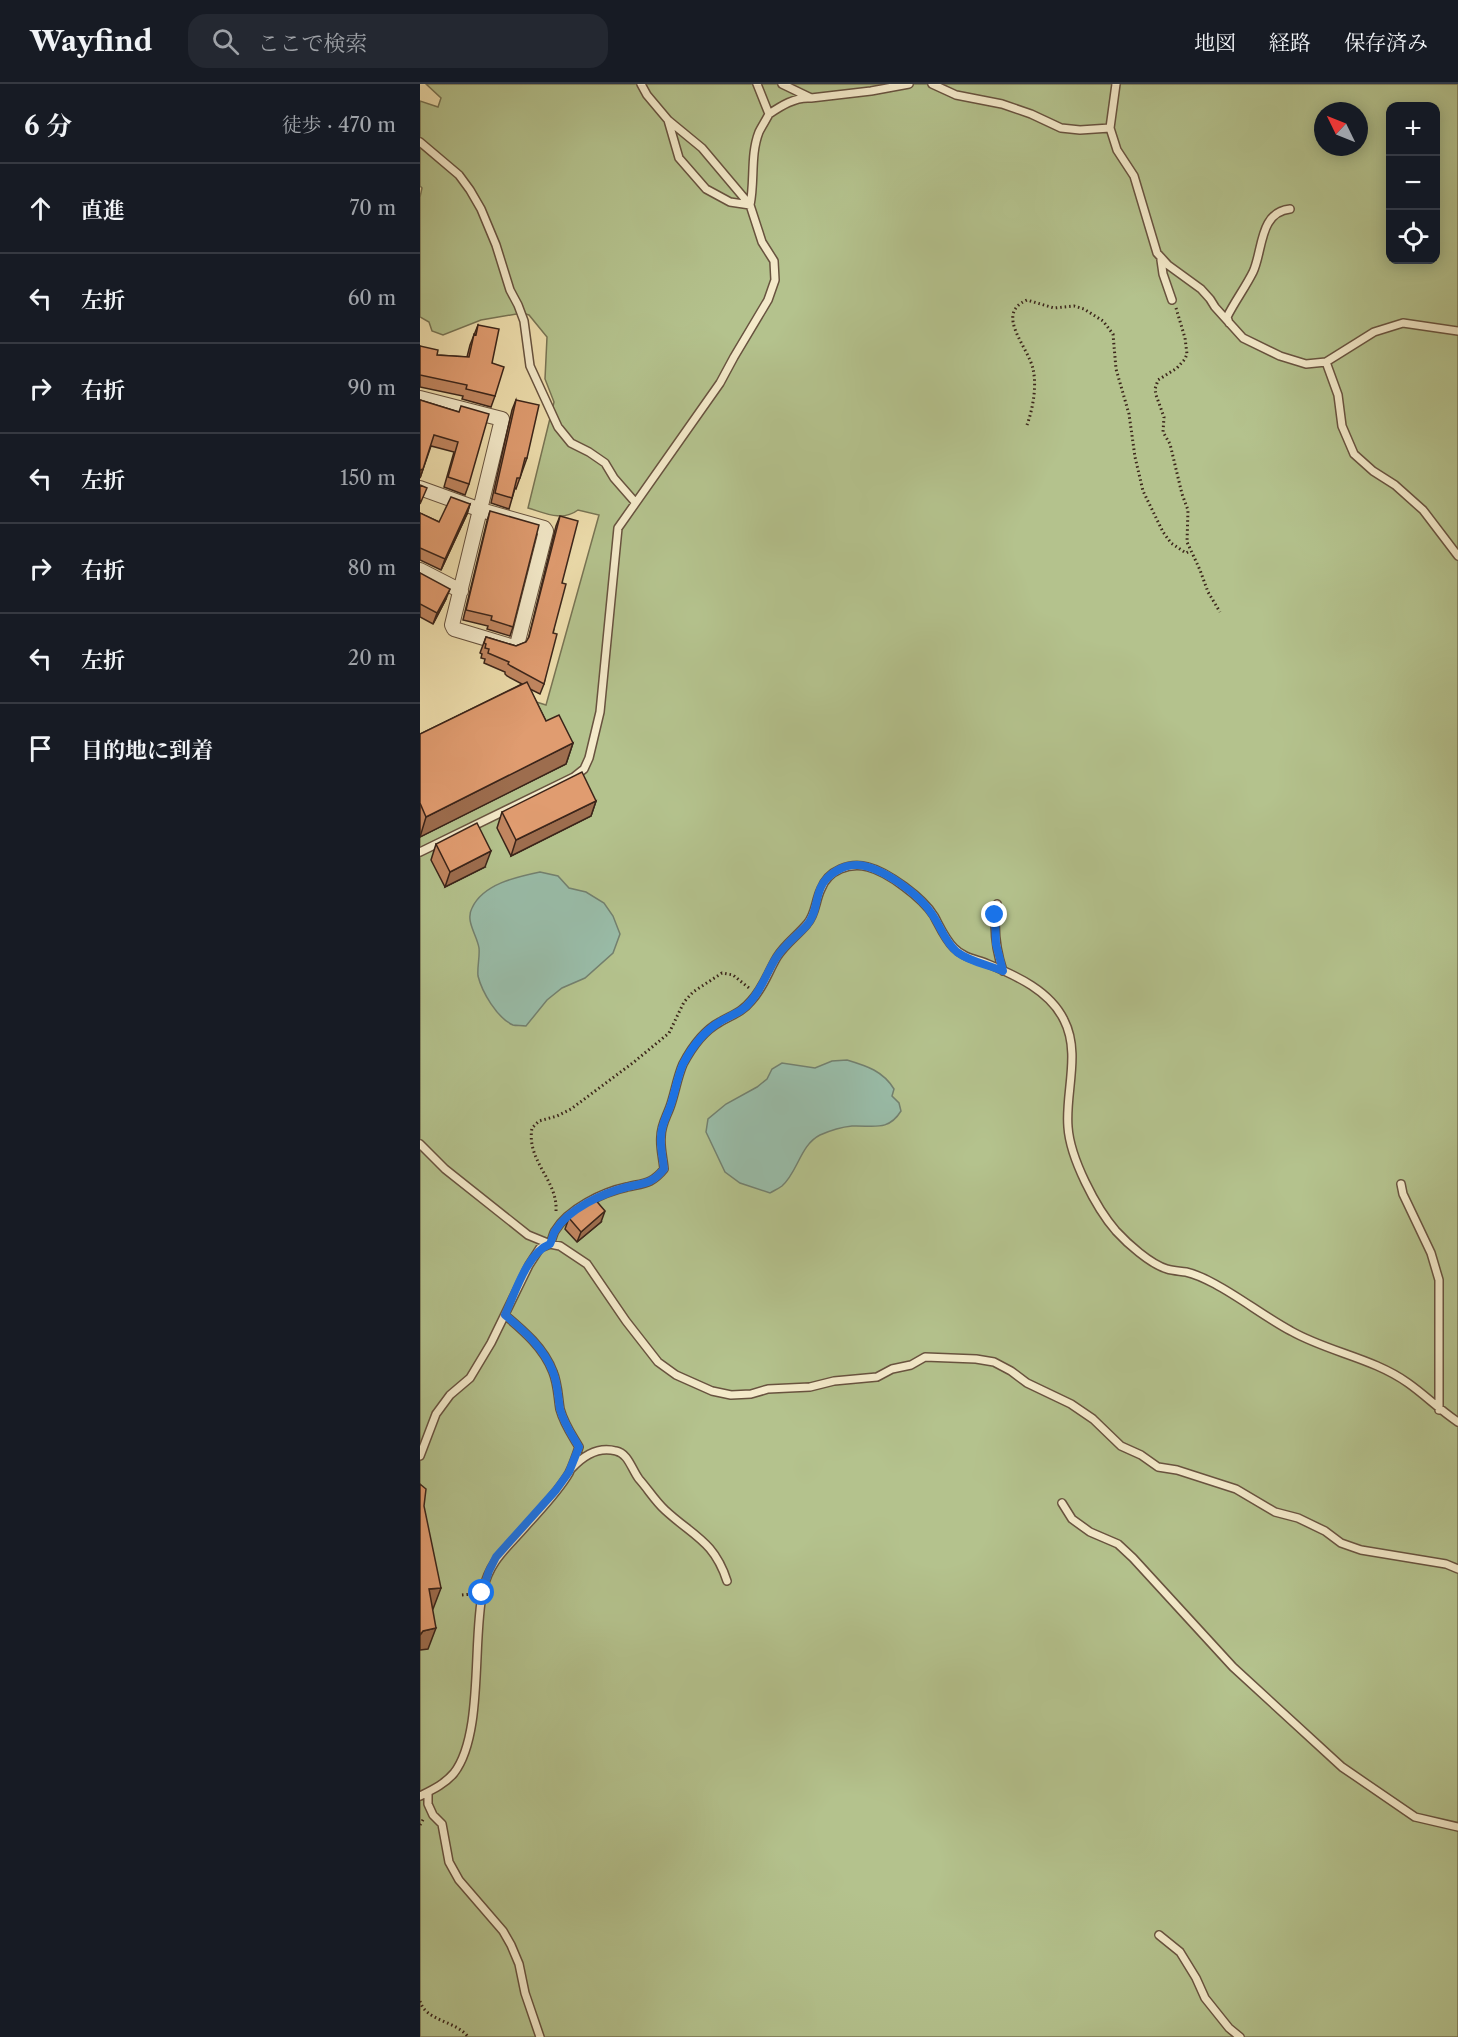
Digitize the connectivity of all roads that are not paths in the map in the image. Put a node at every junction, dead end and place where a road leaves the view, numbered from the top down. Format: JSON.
{"nodes":[{"id":1,"x":641,"y":84,"type":"edge"},
{"id":2,"x":757,"y":84,"type":"edge"},
{"id":3,"x":782,"y":84,"type":"edge"},
{"id":4,"x":909,"y":84,"type":"edge"},
{"id":5,"x":932,"y":84,"type":"edge"},
{"id":6,"x":1116,"y":84,"type":"edge"},
{"id":7,"x":811,"y":98,"type":"junction"},
{"id":8,"x":769,"y":114,"type":"junction"},
{"id":9,"x":668,"y":120,"type":"junction"},
{"id":10,"x":1110,"y":128,"type":"junction"},
{"id":11,"x":420,"y":142,"type":"edge"},
{"id":12,"x":750,"y":205,"type":"junction"},
{"id":13,"x":1290,"y":209,"type":"dead end"},
{"id":14,"x":1161,"y":259,"type":"junction"},
{"id":15,"x":1172,"y":300,"type":"road end"},
{"id":16,"x":1230,"y":326,"type":"junction"},
{"id":17,"x":1458,"y":331,"type":"edge"},
{"id":18,"x":1326,"y":362,"type":"junction"},
{"id":19,"x":420,"y":398,"type":"edge"},
{"id":20,"x":420,"y":488,"type":"edge"},
{"id":21,"x":635,"y":502,"type":"junction"},
{"id":22,"x":481,"y":510,"type":"junction"},
{"id":23,"x":1458,"y":556,"type":"edge"},
{"id":24,"x":420,"y":570,"type":"edge"},
{"id":25,"x":461,"y":591,"type":"junction"},
{"id":26,"x":420,"y":852,"type":"edge"},
{"id":27,"x":997,"y":904,"type":"dead end"},
{"id":28,"x":1003,"y":971,"type":"junction"},
{"id":29,"x":420,"y":1144,"type":"edge"},
{"id":30,"x":1401,"y":1184,"type":"dead end"},
{"id":31,"x":550,"y":1244,"type":"junction"},
{"id":32,"x":505,"y":1315,"type":"junction"},
{"id":33,"x":1439,"y":1410,"type":"junction"},
{"id":34,"x":1458,"y":1422,"type":"edge"},
{"id":35,"x":420,"y":1456,"type":"edge"},
{"id":36,"x":569,"y":1472,"type":"junction"},
{"id":37,"x":1062,"y":1503,"type":"dead end"},
{"id":38,"x":1458,"y":1569,"type":"edge"},
{"id":39,"x":727,"y":1581,"type":"dead end"},
{"id":40,"x":428,"y":1793,"type":"junction"},
{"id":41,"x":420,"y":1797,"type":"edge"},
{"id":42,"x":1458,"y":1827,"type":"edge"},
{"id":43,"x":1159,"y":1935,"type":"dead end"},
{"id":44,"x":540,"y":2037,"type":"edge"},
{"id":45,"x":1240,"y":2037,"type":"edge"}],
"edges":[{"from":1,"to":9,"type":"lane"},
{"from":2,"to":8,"type":"lane"},
{"from":3,"to":7,"type":"lane"},
{"from":4,"to":7,"type":"lane"},
{"from":5,"to":10,"type":"lane"},
{"from":6,"to":10,"type":"lane"},
{"from":7,"to":8,"type":"lane"},
{"from":8,"to":12,"type":"lane"},
{"from":9,"to":12,"type":"lane"},
{"from":9,"to":12,"type":"lane"},
{"from":10,"to":14,"type":"lane"},
{"from":11,"to":21,"type":"lane"},
{"from":12,"to":21,"type":"lane"},
{"from":13,"to":16,"type":"lane"},
{"from":14,"to":15,"type":"lane"},
{"from":14,"to":16,"type":"lane"},
{"from":16,"to":18,"type":"lane"},
{"from":17,"to":18,"type":"lane"},
{"from":18,"to":23,"type":"lane"},
{"from":19,"to":22,"type":"street"},
{"from":20,"to":22,"type":"street"},
{"from":21,"to":26,"type":"lane"},
{"from":22,"to":25,"type":"street"},
{"from":22,"to":25,"type":"street"},
{"from":24,"to":25,"type":"street"},
{"from":27,"to":28,"type":"lane"},
{"from":28,"to":31,"type":"lane"},
{"from":28,"to":33,"type":"lane"},
{"from":29,"to":31,"type":"lane"},
{"from":30,"to":33,"type":"lane"},
{"from":31,"to":32,"type":"lane"},
{"from":31,"to":38,"type":"lane"},
{"from":32,"to":35,"type":"lane"},
{"from":32,"to":36,"type":"lane"},
{"from":33,"to":34,"type":"lane"},
{"from":36,"to":39,"type":"lane"},
{"from":36,"to":40,"type":"lane"},
{"from":37,"to":42,"type":"lane"},
{"from":40,"to":41,"type":"lane"},
{"from":40,"to":44,"type":"lane"},
{"from":43,"to":45,"type":"lane"}]}
